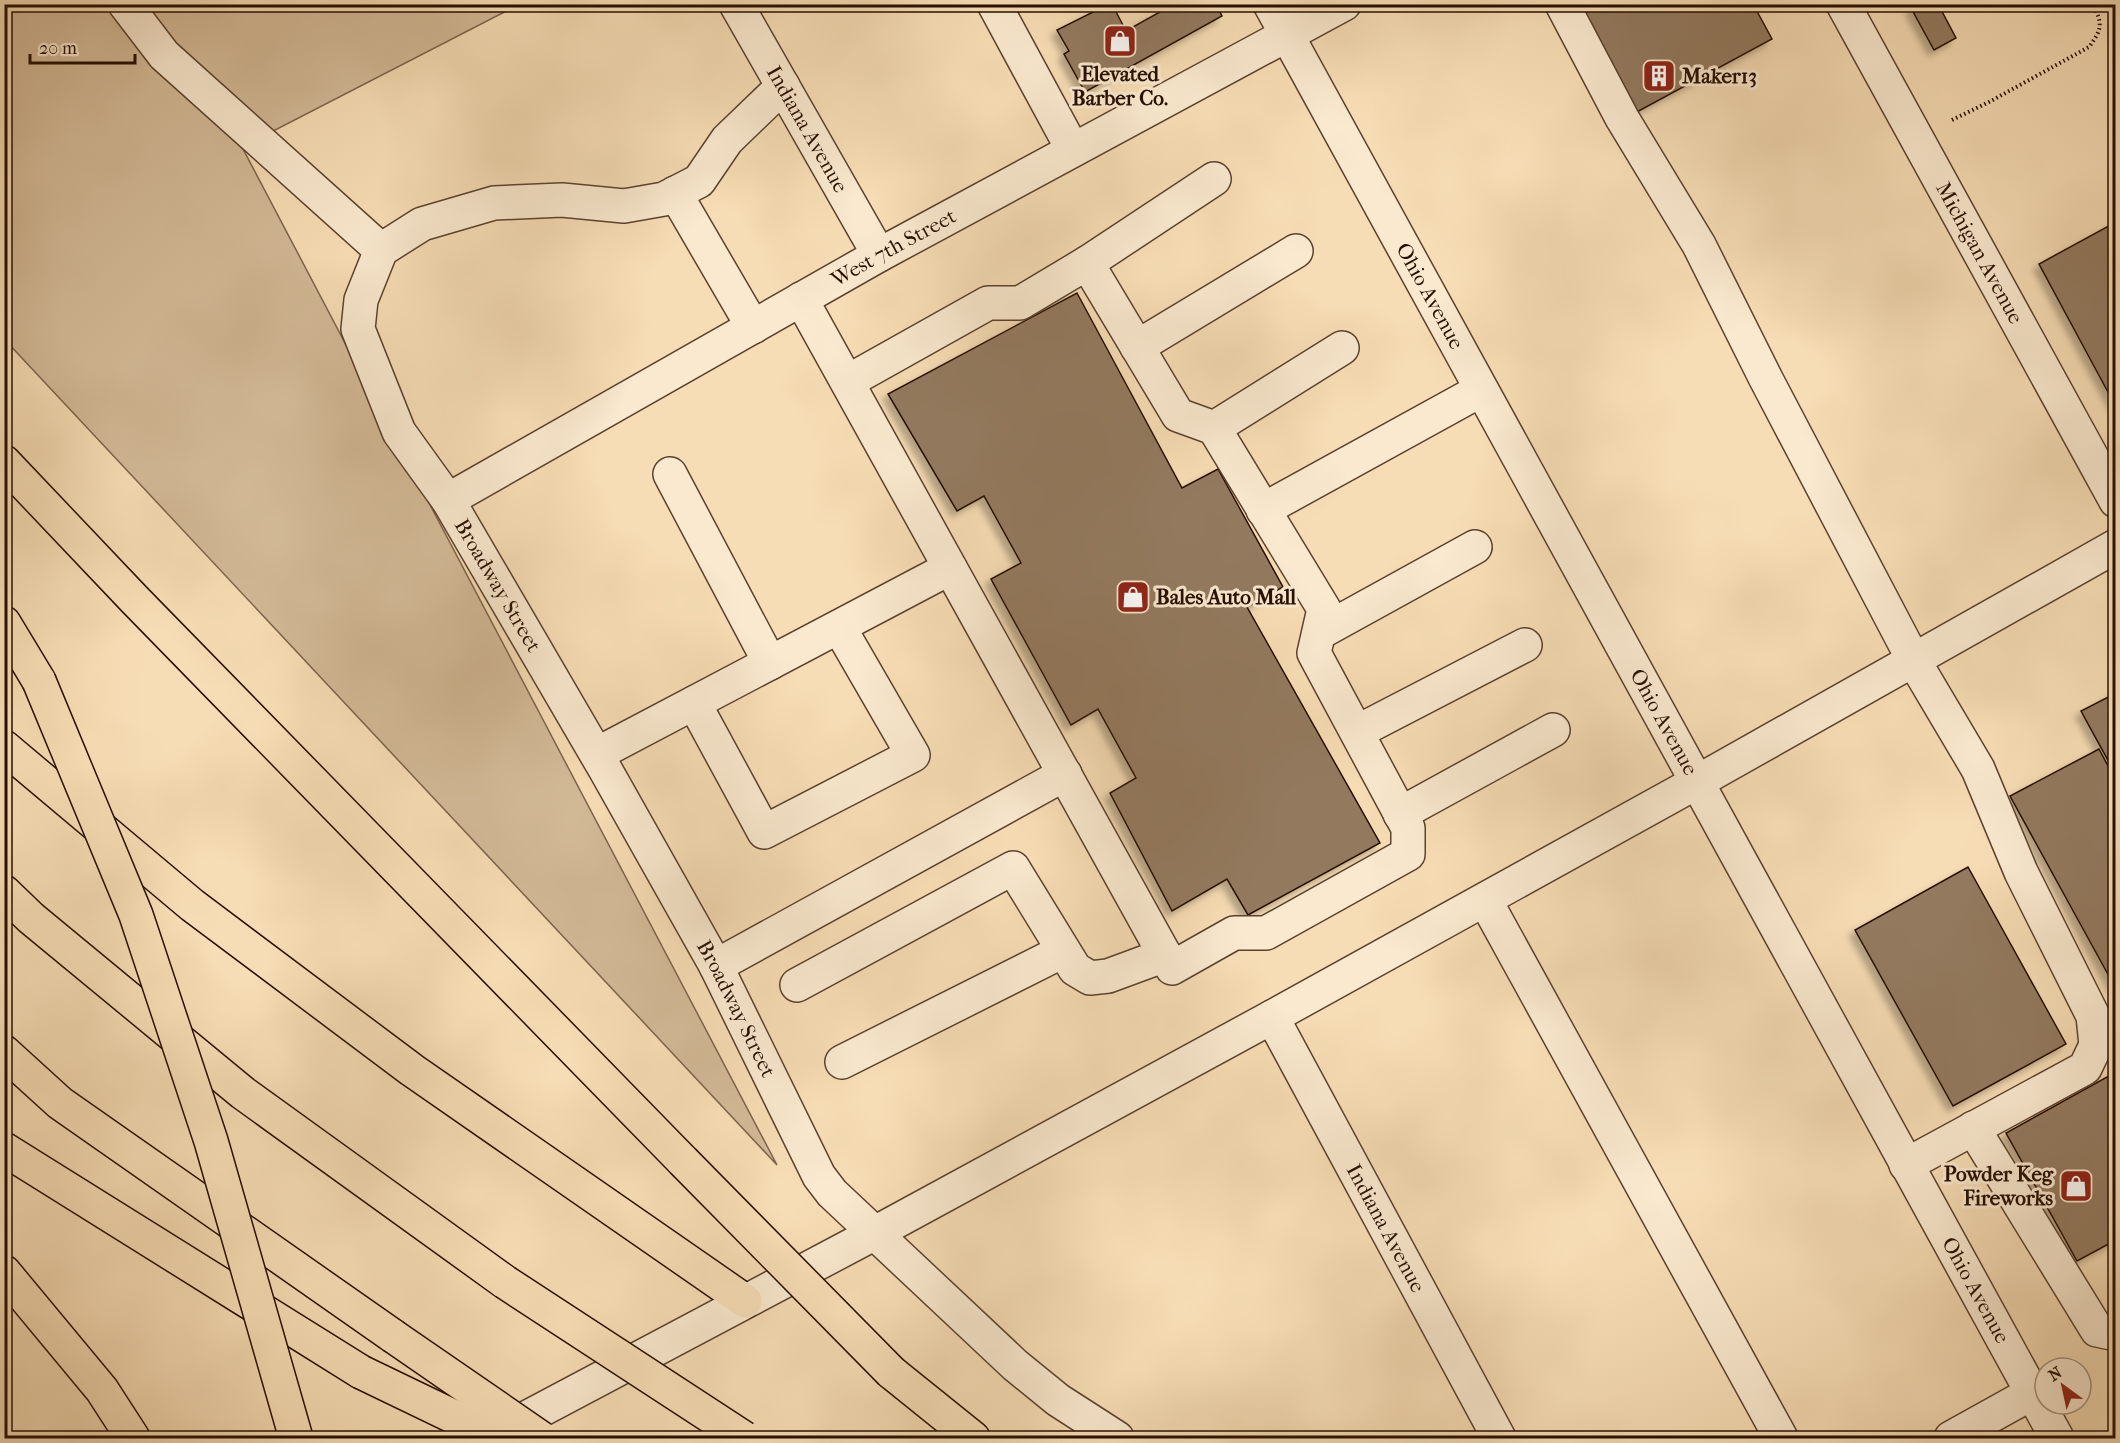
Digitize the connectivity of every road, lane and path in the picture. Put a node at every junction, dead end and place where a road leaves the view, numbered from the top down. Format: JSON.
{"nodes":[{"id":1,"x":125,"y":4,"type":"edge"},
{"id":2,"x":736,"y":4,"type":"edge"},
{"id":3,"x":994,"y":4,"type":"edge"},
{"id":4,"x":1270,"y":4,"type":"edge"},
{"id":5,"x":1344,"y":4,"type":"edge"},
{"id":6,"x":1562,"y":4,"type":"edge"},
{"id":7,"x":1843,"y":4,"type":"edge"},
{"id":8,"x":2093,"y":4,"type":"edge"},
{"id":9,"x":1287,"y":35,"type":"junction"},
{"id":10,"x":783,"y":86,"type":"junction"},
{"id":11,"x":1952,"y":120,"type":"dead end"},
{"id":12,"x":1073,"y":150,"type":"junction"},
{"id":13,"x":1214,"y":179,"type":"dead end"},
{"id":14,"x":675,"y":193,"type":"junction"},
{"id":15,"x":381,"y":250,"type":"junction"},
{"id":16,"x":1296,"y":251,"type":"dead end"},
{"id":17,"x":879,"y":255,"type":"junction"},
{"id":18,"x":1088,"y":263,"type":"junction"},
{"id":19,"x":801,"y":299,"type":"junction"},
{"id":20,"x":753,"y":327,"type":"junction"},
{"id":21,"x":1137,"y":347,"type":"junction"},
{"id":22,"x":1342,"y":348,"type":"dead end"},
{"id":23,"x":847,"y":382,"type":"junction"},
{"id":24,"x":1482,"y":390,"type":"junction"},
{"id":25,"x":1214,"y":428,"type":"junction"},
{"id":26,"x":4,"y":462,"type":"edge"},
{"id":27,"x":670,"y":474,"type":"dead end"},
{"id":28,"x":448,"y":500,"type":"junction"},
{"id":29,"x":2115,"y":501,"type":"edge"},
{"id":30,"x":1263,"y":510,"type":"junction"},
{"id":31,"x":2115,"y":546,"type":"edge"},
{"id":32,"x":1475,"y":547,"type":"dead end"},
{"id":33,"x":950,"y":568,"type":"junction"},
{"id":34,"x":4,"y":623,"type":"edge"},
{"id":35,"x":839,"y":627,"type":"junction"},
{"id":36,"x":1319,"y":633,"type":"junction"},
{"id":37,"x":1525,"y":645,"type":"dead end"},
{"id":38,"x":1914,"y":661,"type":"junction"},
{"id":39,"x":770,"y":663,"type":"junction"},
{"id":40,"x":694,"y":703,"type":"junction"},
{"id":41,"x":1553,"y":730,"type":"dead end"},
{"id":42,"x":1357,"y":732,"type":"junction"},
{"id":43,"x":4,"y":747,"type":"edge"},
{"id":44,"x":597,"y":754,"type":"junction"},
{"id":45,"x":1065,"y":774,"type":"junction"},
{"id":46,"x":1696,"y":782,"type":"junction"},
{"id":47,"x":1400,"y":814,"type":"junction"},
{"id":48,"x":4,"y":892,"type":"edge"},
{"id":49,"x":1485,"y":900,"type":"junction"},
{"id":50,"x":1063,"y":951,"type":"junction"},
{"id":51,"x":1165,"y":955,"type":"junction"},
{"id":52,"x":716,"y":966,"type":"junction"},
{"id":53,"x":797,"y":985,"type":"dead end"},
{"id":54,"x":1272,"y":1017,"type":"junction"},
{"id":55,"x":4,"y":1052,"type":"edge"},
{"id":56,"x":842,"y":1062,"type":"dead end"},
{"id":57,"x":1973,"y":1128,"type":"junction"},
{"id":58,"x":4,"y":1149,"type":"edge"},
{"id":59,"x":1906,"y":1165,"type":"junction"},
{"id":60,"x":875,"y":1233,"type":"junction"},
{"id":61,"x":4,"y":1272,"type":"edge"},
{"id":62,"x":746,"y":1301,"type":"junction"},
{"id":63,"x":2115,"y":1334,"type":"edge"},
{"id":64,"x":2032,"y":1394,"type":"junction"},
{"id":65,"x":133,"y":1438,"type":"edge"},
{"id":66,"x":296,"y":1438,"type":"edge"},
{"id":67,"x":488,"y":1438,"type":"edge"},
{"id":68,"x":498,"y":1438,"type":"edge"},
{"id":69,"x":541,"y":1438,"type":"edge"},
{"id":70,"x":744,"y":1438,"type":"edge"},
{"id":71,"x":973,"y":1438,"type":"edge"},
{"id":72,"x":1117,"y":1438,"type":"edge"},
{"id":73,"x":1499,"y":1438,"type":"edge"},
{"id":74,"x":1781,"y":1438,"type":"edge"},
{"id":75,"x":1951,"y":1438,"type":"edge"},
{"id":76,"x":2057,"y":1438,"type":"edge"}],
"edges":[{"from":1,"to":15,"type":"street"},
{"from":2,"to":10,"type":"street","name":"Indiana Avenue"},
{"from":3,"to":12,"type":"street"},
{"from":4,"to":9,"type":"street","name":"Ohio Avenue"},
{"from":5,"to":9,"type":"street","name":"West 7th Street"},
{"from":6,"to":38,"type":"street"},
{"from":7,"to":29,"type":"street","name":"Michigan Avenue"},
{"from":8,"to":11,"type":"path"},
{"from":9,"to":12,"type":"street","name":"West 7th Street"},
{"from":9,"to":24,"type":"street","name":"Ohio Avenue"},
{"from":10,"to":14,"type":"street"},
{"from":10,"to":17,"type":"street","name":"Indiana Avenue"},
{"from":12,"to":17,"type":"street","name":"West 7th Street"},
{"from":13,"to":18,"type":"street"},
{"from":14,"to":15,"type":"street"},
{"from":14,"to":20,"type":"street"},
{"from":15,"to":28,"type":"street","name":"Broadway Street"},
{"from":16,"to":21,"type":"street"},
{"from":17,"to":19,"type":"street","name":"West 7th Street"},
{"from":18,"to":21,"type":"street"},
{"from":18,"to":23,"type":"street"},
{"from":19,"to":20,"type":"street","name":"West 7th Street"},
{"from":19,"to":23,"type":"street"},
{"from":20,"to":28,"type":"street","name":"West 7th Street"},
{"from":21,"to":25,"type":"street"},
{"from":22,"to":25,"type":"street"},
{"from":23,"to":33,"type":"street"},
{"from":24,"to":30,"type":"street"},
{"from":24,"to":46,"type":"street","name":"Ohio Avenue"},
{"from":25,"to":30,"type":"street"},
{"from":26,"to":71,"type":"main road","bridge":true},
{"from":27,"to":39,"type":"street"},
{"from":28,"to":44,"type":"street","name":"Broadway Street"},
{"from":30,"to":36,"type":"street"},
{"from":31,"to":38,"type":"street"},
{"from":32,"to":36,"type":"street"},
{"from":33,"to":35,"type":"street"},
{"from":33,"to":45,"type":"street"},
{"from":34,"to":66,"type":"main road","bridge":true},
{"from":35,"to":39,"type":"street"},
{"from":35,"to":40,"type":"street"},
{"from":36,"to":42,"type":"street"},
{"from":37,"to":42,"type":"street"},
{"from":38,"to":46,"type":"street"},
{"from":38,"to":57,"type":"street"},
{"from":39,"to":40,"type":"street"},
{"from":40,"to":44,"type":"street"},
{"from":41,"to":47,"type":"street"},
{"from":42,"to":47,"type":"street"},
{"from":43,"to":62,"type":"main road"},
{"from":44,"to":52,"type":"street","name":"Broadway Street"},
{"from":45,"to":51,"type":"street"},
{"from":45,"to":52,"type":"street"},
{"from":46,"to":49,"type":"street"},
{"from":46,"to":59,"type":"street","name":"Ohio Avenue"},
{"from":47,"to":51,"type":"street"},
{"from":48,"to":70,"type":"main road","bridge":true},
{"from":49,"to":54,"type":"street"},
{"from":49,"to":74,"type":"street"},
{"from":50,"to":51,"type":"street"},
{"from":50,"to":53,"type":"street"},
{"from":50,"to":56,"type":"street"},
{"from":52,"to":60,"type":"street","name":"Broadway Street"},
{"from":54,"to":60,"type":"street"},
{"from":54,"to":73,"type":"street","name":"Indiana Avenue"},
{"from":55,"to":69,"type":"main road","bridge":true},
{"from":57,"to":59,"type":"street"},
{"from":57,"to":63,"type":"street"},
{"from":58,"to":68,"type":"main road","bridge":true},
{"from":59,"to":64,"type":"street","name":"Ohio Avenue"},
{"from":60,"to":62,"type":"street"},
{"from":60,"to":72,"type":"street","name":"Broadway Street"},
{"from":61,"to":65,"type":"main road"},
{"from":62,"to":67,"type":"street"},
{"from":64,"to":75,"type":"street"},
{"from":64,"to":76,"type":"street","name":"Ohio Avenue"}]}
